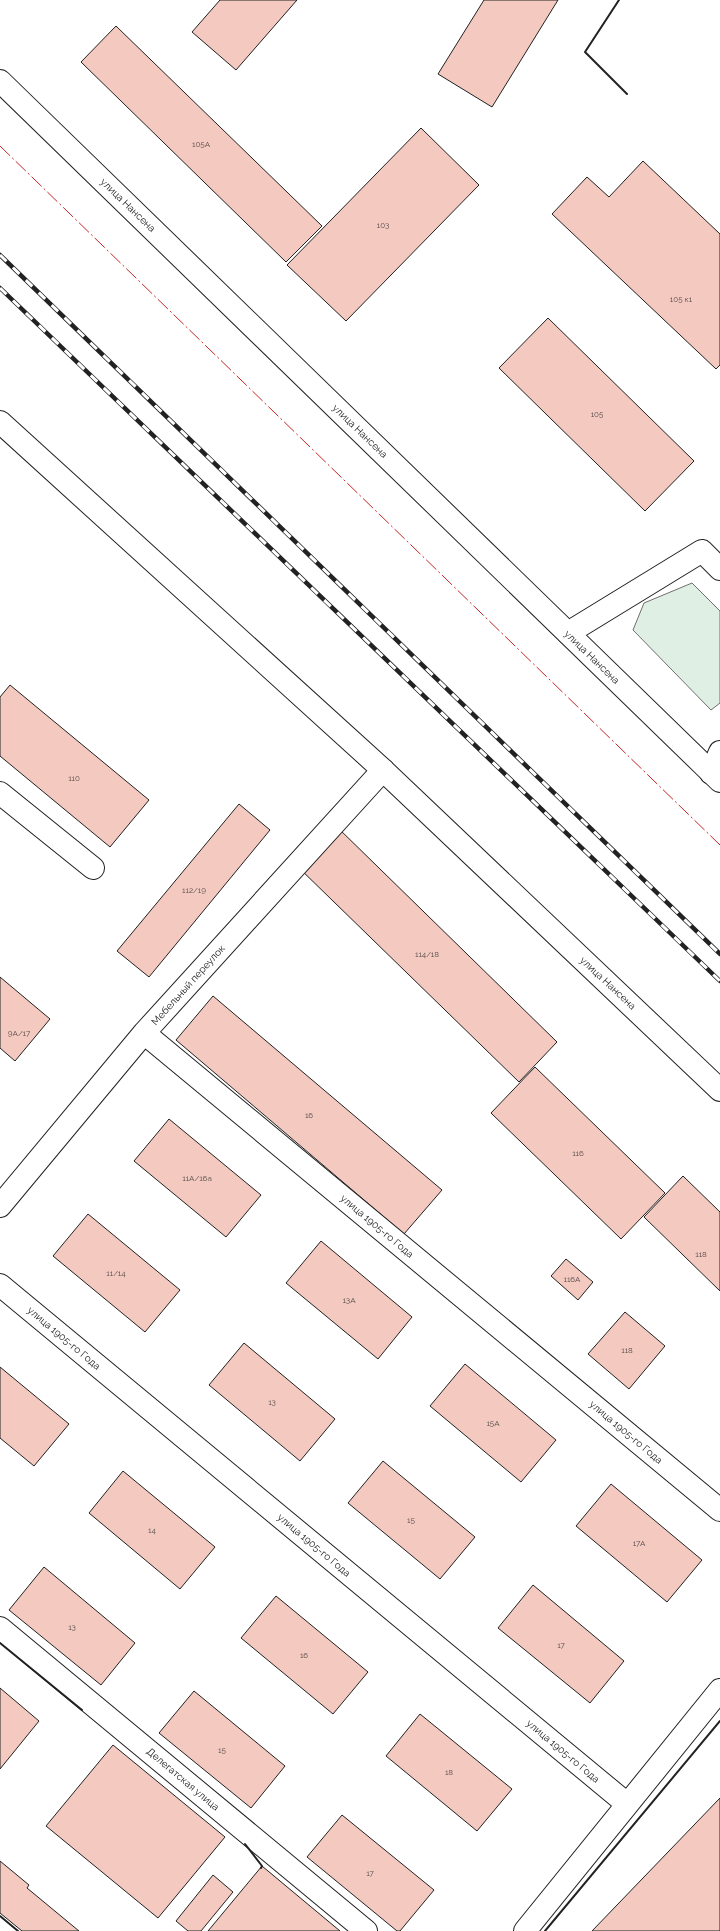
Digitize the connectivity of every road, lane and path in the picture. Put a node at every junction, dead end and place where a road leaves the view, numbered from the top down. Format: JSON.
{"nodes":[{"id":1,"x":0,"y":80,"type":"edge"},
{"id":2,"x":0,"y":422,"type":"edge"},
{"id":3,"x":720,"y":569,"type":"edge"},
{"id":4,"x":568,"y":633,"type":"junction"},
{"id":5,"x":720,"y":752,"type":"edge"},
{"id":6,"x":383,"y":770,"type":"junction"},
{"id":7,"x":716,"y":777,"type":"edge"},
{"id":8,"x":0,"y":793,"type":"edge"},
{"id":9,"x":93,"y":868,"type":"dead end"},
{"id":10,"x":144,"y":1033,"type":"junction"},
{"id":11,"x":720,"y":1090,"type":"edge"},
{"id":12,"x":0,"y":1206,"type":"edge"},
{"id":13,"x":0,"y":1285,"type":"edge"},
{"id":14,"x":720,"y":1510,"type":"edge"},
{"id":15,"x":0,"y":1628,"type":"edge"},
{"id":16,"x":720,"y":1690,"type":"edge"},
{"id":17,"x":627,"y":1804,"type":"junction"},
{"id":18,"x":366,"y":1931,"type":"edge"},
{"id":19,"x":526,"y":1931,"type":"edge"}],
"edges":[{"from":1,"to":4,"type":"street","name":"улица Нансена"},
{"from":2,"to":6,"type":"street","name":"улица Нансена"},
{"from":3,"to":4,"type":"street"},
{"from":4,"to":7,"type":"street","name":"улица Нансена"},
{"from":5,"to":7,"type":"street"},
{"from":6,"to":10,"type":"street","name":"Мебельный переулок"},
{"from":6,"to":11,"type":"street","name":"улица Нансена"},
{"from":8,"to":9,"type":"street"},
{"from":10,"to":12,"type":"street","name":"Мебельный переулок"},
{"from":10,"to":14,"type":"street","name":"улица 1905-го Года"},
{"from":13,"to":17,"type":"street","name":"улица 1905-го Года"},
{"from":15,"to":18,"type":"street","name":"Делегатская улица"},
{"from":16,"to":17,"type":"street"},
{"from":17,"to":19,"type":"street"}]}
